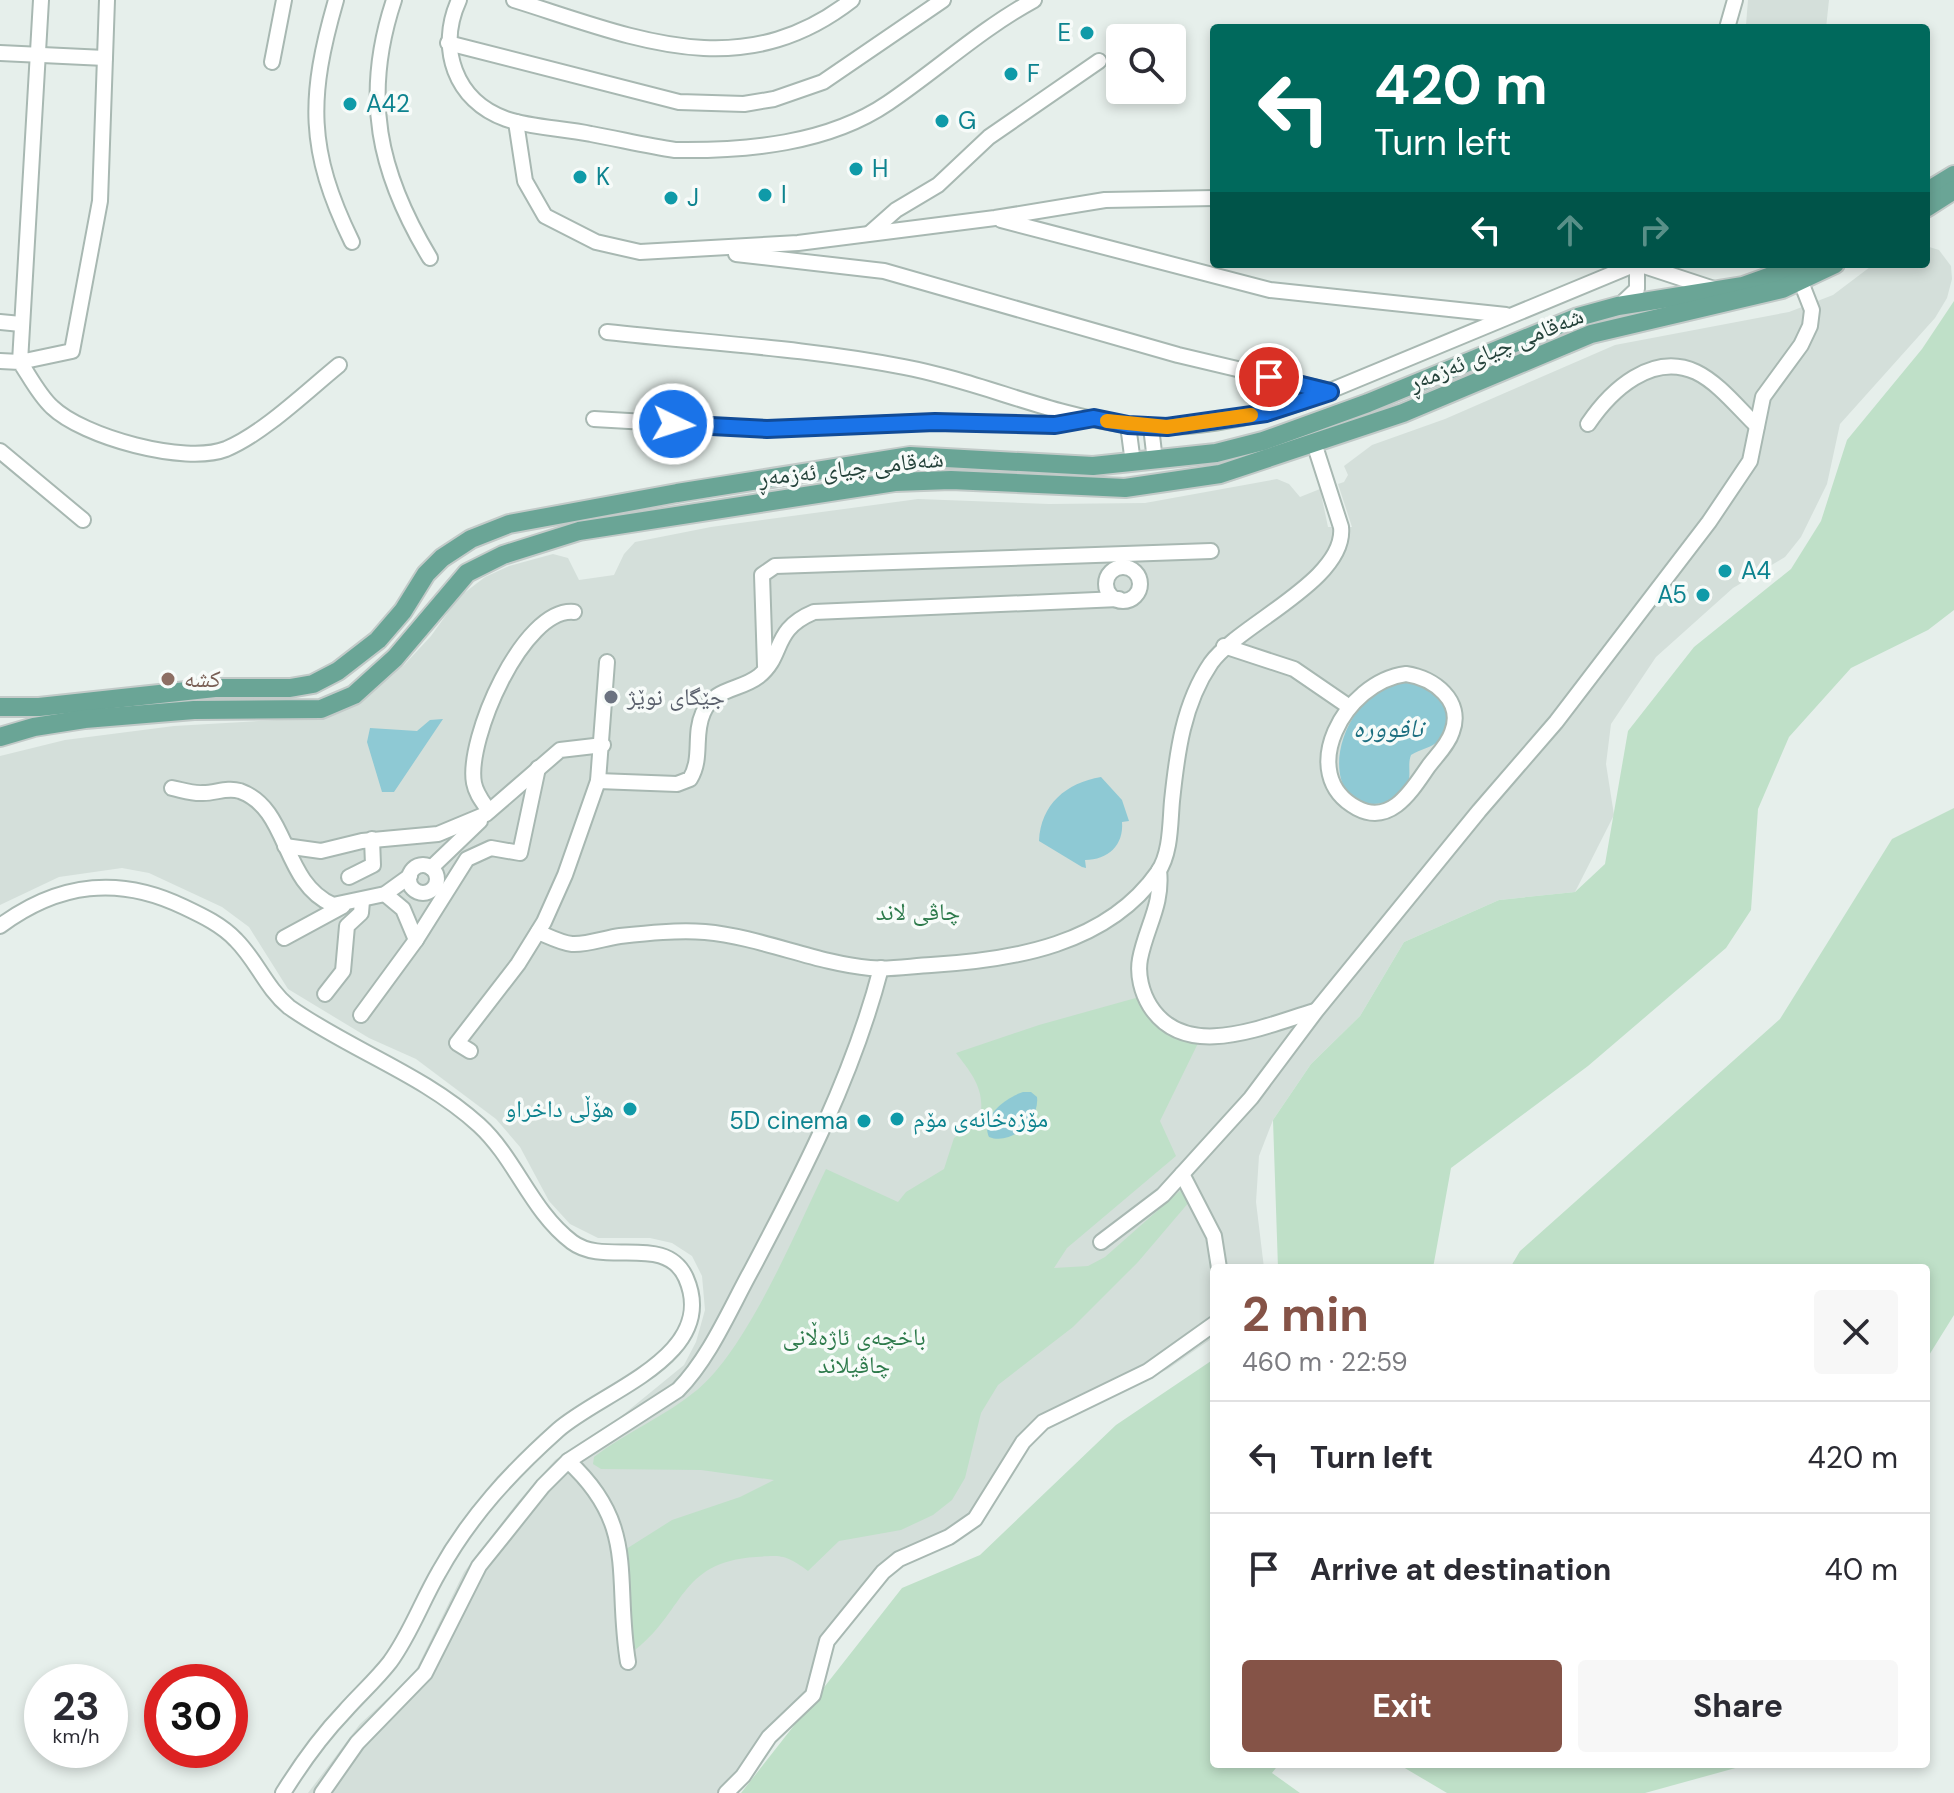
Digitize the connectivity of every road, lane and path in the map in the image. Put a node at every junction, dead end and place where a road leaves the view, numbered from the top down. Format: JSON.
{"nodes":[{"id":1,"x":41,"y":0,"type":"edge"},
{"id":2,"x":107,"y":0,"type":"edge"},
{"id":3,"x":284,"y":0,"type":"edge"},
{"id":4,"x":336,"y":0,"type":"edge"},
{"id":5,"x":394,"y":0,"type":"edge"},
{"id":6,"x":459,"y":0,"type":"edge"},
{"id":7,"x":514,"y":0,"type":"edge"},
{"id":8,"x":852,"y":0,"type":"edge"},
{"id":9,"x":943,"y":0,"type":"edge"},
{"id":10,"x":1034,"y":0,"type":"edge"},
{"id":11,"x":1735,"y":0,"type":"edge"},
{"id":12,"x":1728,"y":24,"type":"edge"},
{"id":13,"x":448,"y":43,"type":"junction"},
{"id":14,"x":0,"y":53,"type":"edge"},
{"id":15,"x":38,"y":55,"type":"junction"},
{"id":16,"x":105,"y":58,"type":"junction"},
{"id":17,"x":1099,"y":61,"type":"dead end"},
{"id":18,"x":272,"y":62,"type":"dead end"},
{"id":19,"x":516,"y":122,"type":"junction"},
{"id":20,"x":1954,"y":175,"type":"edge"},
{"id":21,"x":1930,"y":190,"type":"edge"},
{"id":22,"x":1954,"y":190,"type":"edge"},
{"id":23,"x":1210,"y":198,"type":"edge"},
{"id":24,"x":1930,"y":205,"type":"edge"},
{"id":25,"x":995,"y":218,"type":"junction"},
{"id":26,"x":868,"y":234,"type":"junction"},
{"id":27,"x":352,"y":242,"type":"dead end"},
{"id":28,"x":706,"y":250,"type":"junction"},
{"id":29,"x":430,"y":258,"type":"dead end"},
{"id":30,"x":1626,"y":268,"type":"edge"},
{"id":31,"x":1637,"y":268,"type":"edge"},
{"id":32,"x":1647,"y":268,"type":"edge"},
{"id":33,"x":1803,"y":273,"type":"edge"},
{"id":34,"x":1601,"y":277,"type":"junction"},
{"id":35,"x":1638,"y":283,"type":"junction"},
{"id":36,"x":1720,"y":298,"type":"junction"},
{"id":37,"x":1618,"y":306,"type":"junction"},
{"id":38,"x":1510,"y":315,"type":"junction"},
{"id":39,"x":0,"y":322,"type":"edge"},
{"id":40,"x":21,"y":324,"type":"junction"},
{"id":41,"x":607,"y":332,"type":"dead end"},
{"id":42,"x":0,"y":361,"type":"edge"},
{"id":43,"x":20,"y":362,"type":"junction"},
{"id":44,"x":339,"y":365,"type":"dead end"},
{"id":45,"x":1330,"y":392,"type":"junction"},
{"id":46,"x":1094,"y":418,"type":"junction"},
{"id":47,"x":594,"y":419,"type":"dead end"},
{"id":48,"x":1588,"y":424,"type":"dead end"},
{"id":49,"x":1128,"y":425,"type":"junction"},
{"id":50,"x":1757,"y":426,"type":"junction"},
{"id":51,"x":1151,"y":427,"type":"junction"},
{"id":52,"x":1314,"y":443,"type":"junction"},
{"id":53,"x":0,"y":451,"type":"edge"},
{"id":54,"x":1155,"y":461,"type":"junction"},
{"id":55,"x":1133,"y":463,"type":"junction"},
{"id":56,"x":83,"y":520,"type":"dead end"},
{"id":57,"x":1211,"y":551,"type":"dead end"},
{"id":58,"x":1119,"y":599,"type":"dead end"},
{"id":59,"x":574,"y":612,"type":"dead end"},
{"id":60,"x":1224,"y":646,"type":"junction"},
{"id":61,"x":607,"y":662,"type":"dead end"},
{"id":62,"x":765,"y":669,"type":"junction"},
{"id":63,"x":1348,"y":706,"type":"junction"},
{"id":64,"x":0,"y":707,"type":"edge"},
{"id":65,"x":0,"y":737,"type":"edge"},
{"id":66,"x":603,"y":745,"type":"junction"},
{"id":67,"x":538,"y":768,"type":"junction"},
{"id":68,"x":598,"y":781,"type":"junction"},
{"id":69,"x":172,"y":788,"type":"dead end"},
{"id":70,"x":488,"y":812,"type":"junction"},
{"id":71,"x":372,"y":839,"type":"junction"},
{"id":72,"x":285,"y":846,"type":"junction"},
{"id":73,"x":431,"y":868,"type":"junction"},
{"id":74,"x":1159,"y":870,"type":"junction"},
{"id":75,"x":410,"y":876,"type":"junction"},
{"id":76,"x":349,"y":877,"type":"dead end"},
{"id":77,"x":385,"y":894,"type":"junction"},
{"id":78,"x":362,"y":901,"type":"junction"},
{"id":79,"x":345,"y":905,"type":"junction"},
{"id":80,"x":0,"y":926,"type":"edge"},
{"id":81,"x":538,"y":932,"type":"junction"},
{"id":82,"x":284,"y":938,"type":"dead end"},
{"id":83,"x":416,"y":940,"type":"junction"},
{"id":84,"x":881,"y":968,"type":"junction"},
{"id":85,"x":325,"y":994,"type":"dead end"},
{"id":86,"x":1316,"y":1011,"type":"junction"},
{"id":87,"x":361,"y":1015,"type":"dead end"},
{"id":88,"x":470,"y":1051,"type":"dead end"},
{"id":89,"x":1182,"y":1174,"type":"junction"},
{"id":90,"x":1101,"y":1242,"type":"dead end"},
{"id":91,"x":1218,"y":1264,"type":"edge"},
{"id":92,"x":1210,"y":1327,"type":"edge"},
{"id":93,"x":568,"y":1461,"type":"junction"},
{"id":94,"x":628,"y":1662,"type":"dead end"},
{"id":95,"x":283,"y":1793,"type":"edge"},
{"id":96,"x":322,"y":1793,"type":"edge"},
{"id":97,"x":726,"y":1793,"type":"edge"}],
"edges":[{"from":1,"to":15,"type":"street"},
{"from":2,"to":16,"type":"street"},
{"from":3,"to":18,"type":"street"},
{"from":4,"to":27,"type":"street"},
{"from":5,"to":29,"type":"street"},
{"from":6,"to":13,"type":"street"},
{"from":7,"to":8,"type":"street"},
{"from":9,"to":13,"type":"street"},
{"from":10,"to":19,"type":"street"},
{"from":11,"to":12,"type":"street"},
{"from":13,"to":19,"type":"street"},
{"from":14,"to":15,"type":"street"},
{"from":15,"to":16,"type":"street"},
{"from":15,"to":40,"type":"street"},
{"from":16,"to":43,"type":"street"},
{"from":17,"to":26,"type":"street"},
{"from":19,"to":28,"type":"street"},
{"from":20,"to":21,"type":"main road"},
{"from":22,"to":24,"type":"main road"},
{"from":23,"to":25,"type":"street"},
{"from":25,"to":26,"type":"street"},
{"from":25,"to":38,"type":"street"},
{"from":26,"to":28,"type":"street"},
{"from":28,"to":45,"type":"street"},
{"from":30,"to":34,"type":"street"},
{"from":31,"to":35,"type":"street"},
{"from":32,"to":36,"type":"street"},
{"from":33,"to":36,"type":"main road","name":"شەقامی چیای ئەزمەڕ"},
{"from":33,"to":50,"type":"street"},
{"from":34,"to":35,"type":"street"},
{"from":34,"to":38,"type":"street"},
{"from":35,"to":37,"type":"street"},
{"from":36,"to":37,"type":"main road","name":"شەقامی چیای ئەزمەڕ"},
{"from":36,"to":52,"type":"main road","name":"شەقامی چیای ئەزمەڕ"},
{"from":37,"to":54,"type":"main road","name":"شەقامی چیای ئەزمەڕ"},
{"from":38,"to":45,"type":"street"},
{"from":39,"to":40,"type":"street"},
{"from":40,"to":43,"type":"street"},
{"from":41,"to":46,"type":"street"},
{"from":42,"to":43,"type":"street"},
{"from":43,"to":44,"type":"street"},
{"from":45,"to":51,"type":"street"},
{"from":46,"to":47,"type":"street"},
{"from":46,"to":49,"type":"street"},
{"from":48,"to":50,"type":"street"},
{"from":49,"to":51,"type":"street"},
{"from":49,"to":55,"type":"street"},
{"from":50,"to":86,"type":"street"},
{"from":51,"to":54,"type":"street"},
{"from":52,"to":60,"type":"street"},
{"from":52,"to":65,"type":"main road","name":"شەقامی چیای ئەزمەڕ"},
{"from":53,"to":56,"type":"street"},
{"from":54,"to":55,"type":"main road","name":"شەقامی چیای ئەزمەڕ"},
{"from":55,"to":64,"type":"main road","name":"شەقامی چیای ئەزمەڕ"},
{"from":57,"to":62,"type":"street"},
{"from":58,"to":62,"type":"street"},
{"from":59,"to":70,"type":"street"},
{"from":60,"to":63,"type":"street"},
{"from":60,"to":74,"type":"street"},
{"from":61,"to":66,"type":"street"},
{"from":62,"to":68,"type":"street"},
{"from":63,"to":63,"type":"street"},
{"from":66,"to":67,"type":"street"},
{"from":66,"to":68,"type":"street"},
{"from":67,"to":70,"type":"street"},
{"from":67,"to":83,"type":"street"},
{"from":68,"to":81,"type":"street"},
{"from":69,"to":72,"type":"street"},
{"from":70,"to":71,"type":"street"},
{"from":70,"to":73,"type":"street"},
{"from":71,"to":72,"type":"street"},
{"from":71,"to":76,"type":"street"},
{"from":72,"to":79,"type":"street"},
{"from":73,"to":75,"type":"street"},
{"from":73,"to":75,"type":"street"},
{"from":74,"to":84,"type":"street"},
{"from":74,"to":86,"type":"street"},
{"from":75,"to":77,"type":"street"},
{"from":77,"to":78,"type":"street"},
{"from":77,"to":83,"type":"street"},
{"from":78,"to":79,"type":"street"},
{"from":78,"to":85,"type":"street"},
{"from":79,"to":82,"type":"street"},
{"from":80,"to":95,"type":"street"},
{"from":81,"to":84,"type":"street"},
{"from":81,"to":88,"type":"street"},
{"from":83,"to":87,"type":"street"},
{"from":84,"to":93,"type":"street"},
{"from":86,"to":89,"type":"street"},
{"from":89,"to":90,"type":"street"},
{"from":89,"to":91,"type":"street"},
{"from":92,"to":97,"type":"street"},
{"from":93,"to":94,"type":"street"},
{"from":93,"to":96,"type":"street"}]}
